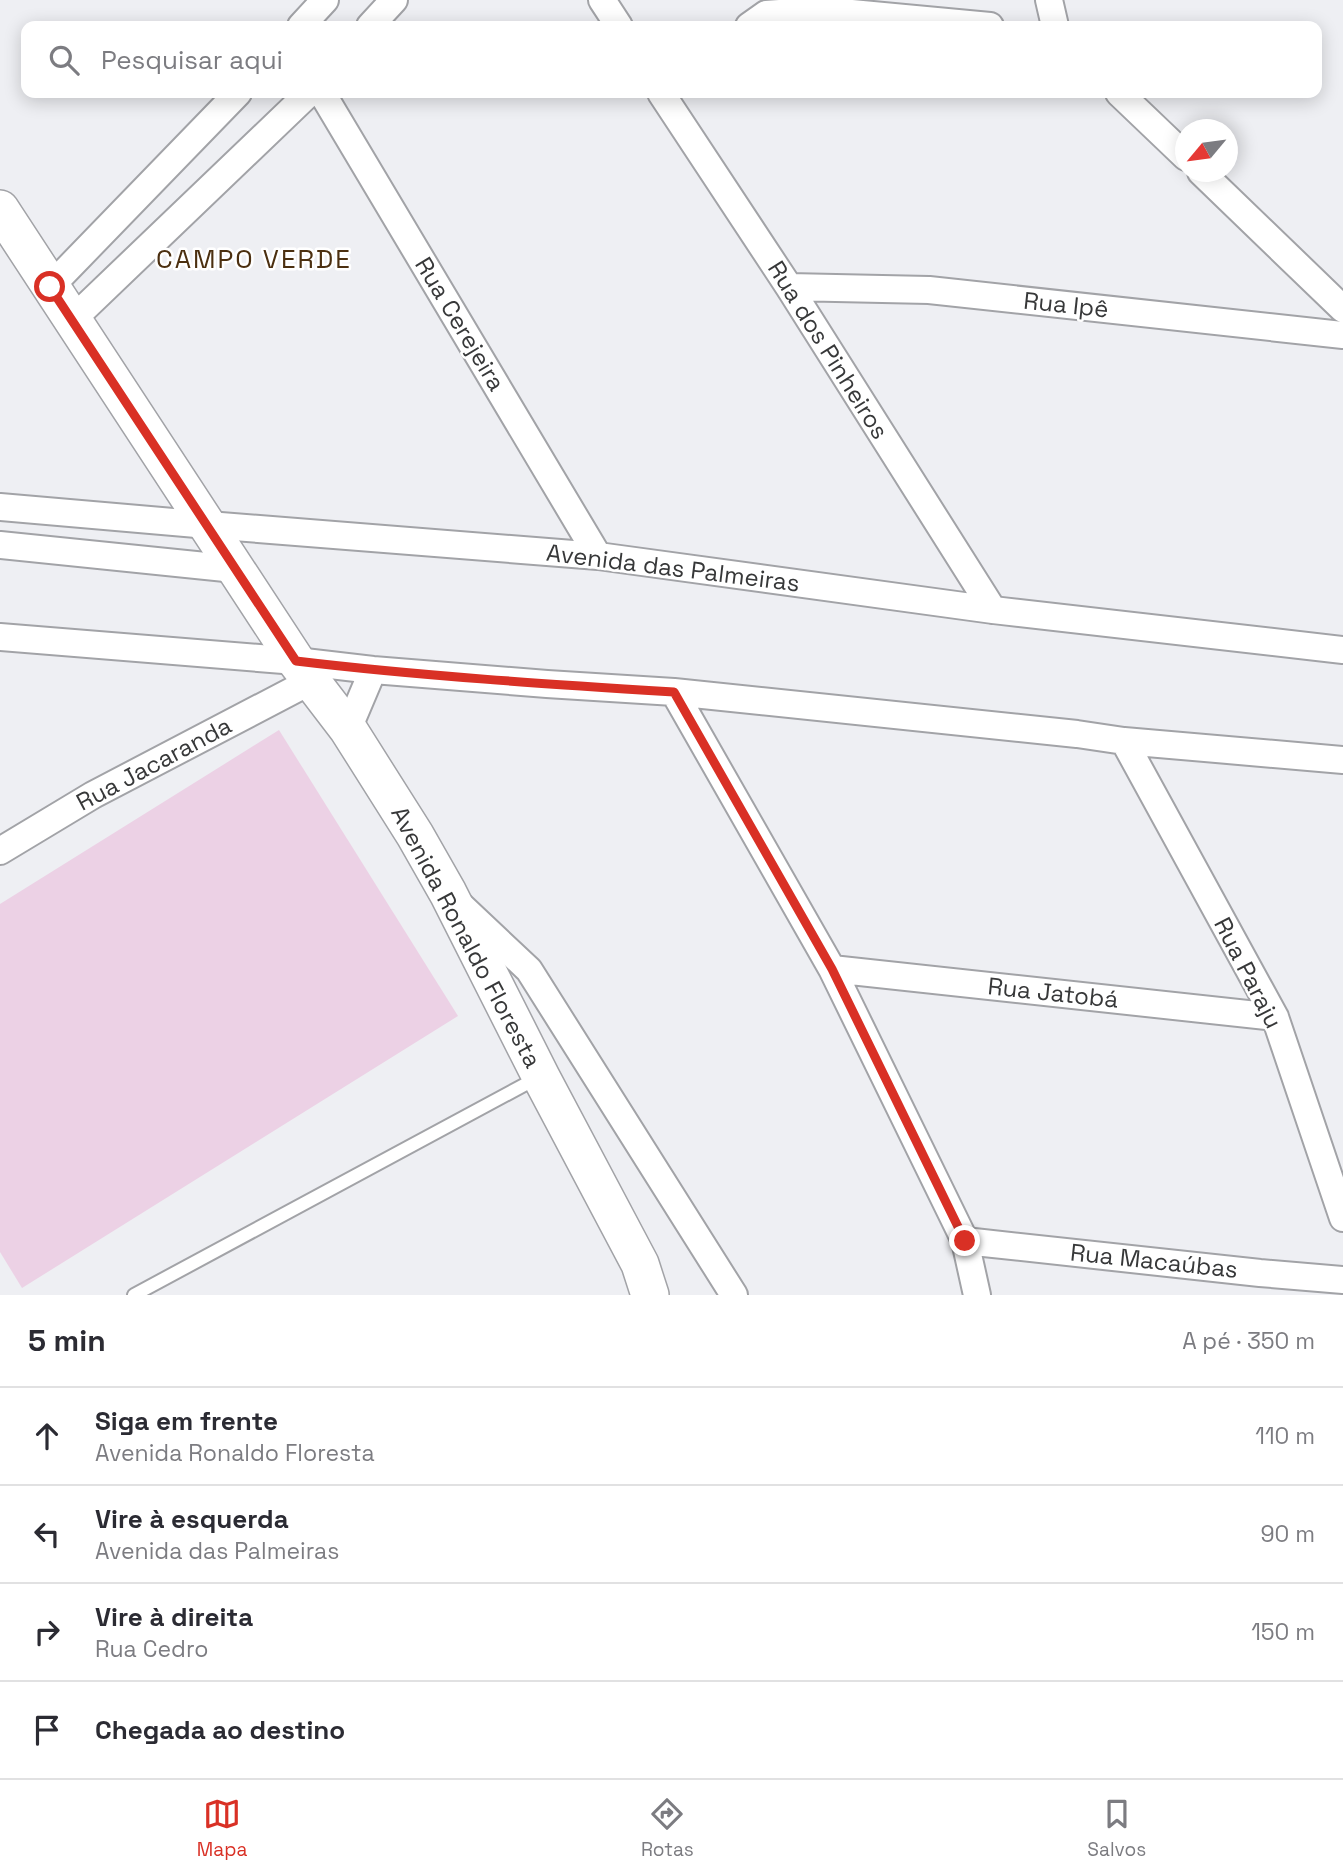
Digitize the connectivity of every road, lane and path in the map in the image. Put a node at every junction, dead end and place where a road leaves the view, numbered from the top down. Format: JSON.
{"nodes":[{"id":1,"x":325,"y":0,"type":"edge"},
{"id":2,"x":394,"y":0,"type":"edge"},
{"id":3,"x":602,"y":0,"type":"edge"},
{"id":4,"x":1049,"y":0,"type":"edge"},
{"id":5,"x":306,"y":21,"type":"edge"},
{"id":6,"x":375,"y":21,"type":"edge"},
{"id":7,"x":616,"y":21,"type":"edge"},
{"id":8,"x":756,"y":21,"type":"edge"},
{"id":9,"x":937,"y":21,"type":"edge"},
{"id":10,"x":1054,"y":21,"type":"edge"},
{"id":11,"x":233,"y":98,"type":"edge"},
{"id":12,"x":304,"y":98,"type":"edge"},
{"id":13,"x":325,"y":98,"type":"edge"},
{"id":14,"x":664,"y":98,"type":"edge"},
{"id":15,"x":1124,"y":98,"type":"edge"},
{"id":16,"x":1175,"y":147,"type":"edge"},
{"id":17,"x":1211,"y":182,"type":"edge"},
{"id":18,"x":0,"y":209,"type":"edge"},
{"id":19,"x":50,"y":287,"type":"junction"},
{"id":20,"x":789,"y":287,"type":"junction"},
{"id":21,"x":1343,"y":309,"type":"edge"},
{"id":22,"x":72,"y":320,"type":"junction"},
{"id":23,"x":1343,"y":335,"type":"edge"},
{"id":24,"x":0,"y":507,"type":"edge"},
{"id":25,"x":208,"y":525,"type":"junction"},
{"id":26,"x":0,"y":545,"type":"edge"},
{"id":27,"x":598,"y":556,"type":"junction"},
{"id":28,"x":235,"y":569,"type":"junction"},
{"id":29,"x":993,"y":610,"type":"junction"},
{"id":30,"x":0,"y":638,"type":"edge"},
{"id":31,"x":1343,"y":650,"type":"edge"},
{"id":32,"x":373,"y":670,"type":"junction"},
{"id":33,"x":304,"y":671,"type":"junction"},
{"id":34,"x":674,"y":692,"type":"junction"},
{"id":35,"x":348,"y":729,"type":"junction"},
{"id":36,"x":1124,"y":741,"type":"junction"},
{"id":37,"x":1343,"y":760,"type":"edge"},
{"id":38,"x":0,"y":851,"type":"edge"},
{"id":39,"x":448,"y":893,"type":"junction"},
{"id":40,"x":832,"y":969,"type":"junction"},
{"id":41,"x":1275,"y":1017,"type":"junction"},
{"id":42,"x":541,"y":1077,"type":"junction"},
{"id":43,"x":1343,"y":1218,"type":"edge"},
{"id":44,"x":965,"y":1241,"type":"junction"},
{"id":45,"x":1343,"y":1280,"type":"edge"},
{"id":46,"x":134,"y":1295,"type":"edge"},
{"id":47,"x":650,"y":1295,"type":"edge"},
{"id":48,"x":734,"y":1295,"type":"edge"},
{"id":49,"x":976,"y":1295,"type":"edge"}],
"edges":[{"from":1,"to":5,"type":"street"},
{"from":2,"to":6,"type":"street"},
{"from":3,"to":7,"type":"street"},
{"from":4,"to":10,"type":"street"},
{"from":8,"to":9,"type":"street"},
{"from":11,"to":19,"type":"street"},
{"from":12,"to":22,"type":"street"},
{"from":13,"to":27,"type":"street","name":"Rua Cerejeira"},
{"from":14,"to":20,"type":"street","name":"Rua dos Pinheiros"},
{"from":15,"to":16,"type":"street"},
{"from":17,"to":21,"type":"street"},
{"from":18,"to":19,"type":"main road","name":"Avenida Ronaldo Floresta"},
{"from":19,"to":22,"type":"main road","name":"Avenida Ronaldo Floresta"},
{"from":20,"to":23,"type":"street","name":"Rua Ipê"},
{"from":20,"to":29,"type":"street","name":"Rua dos Pinheiros"},
{"from":22,"to":25,"type":"main road","name":"Avenida Ronaldo Floresta"},
{"from":24,"to":25,"type":"street","name":"Avenida das Palmeiras"},
{"from":25,"to":27,"type":"street","name":"Avenida das Palmeiras"},
{"from":25,"to":28,"type":"main road","name":"Avenida Ronaldo Floresta"},
{"from":26,"to":28,"type":"street"},
{"from":27,"to":29,"type":"street","name":"Avenida das Palmeiras"},
{"from":28,"to":33,"type":"main road","name":"Avenida Ronaldo Floresta"},
{"from":29,"to":31,"type":"street","name":"Avenida das Palmeiras"},
{"from":30,"to":33,"type":"street"},
{"from":32,"to":33,"type":"street"},
{"from":32,"to":34,"type":"street"},
{"from":32,"to":35,"type":"street"},
{"from":33,"to":35,"type":"main road","name":"Avenida Ronaldo Floresta"},
{"from":33,"to":38,"type":"street","name":"Rua Jacaranda"},
{"from":34,"to":36,"type":"street"},
{"from":34,"to":40,"type":"street"},
{"from":35,"to":39,"type":"main road","name":"Avenida Ronaldo Floresta"},
{"from":36,"to":37,"type":"street"},
{"from":36,"to":41,"type":"street","name":"Rua Paraju"},
{"from":39,"to":42,"type":"main road","name":"Avenida Ronaldo Floresta"},
{"from":39,"to":48,"type":"street"},
{"from":40,"to":41,"type":"street","name":"Rua Jatobá"},
{"from":40,"to":44,"type":"street"},
{"from":41,"to":43,"type":"street","name":"Rua Paraju"},
{"from":42,"to":46,"type":"lane"},
{"from":42,"to":47,"type":"main road","name":"Avenida Ronaldo Floresta"},
{"from":44,"to":45,"type":"street","name":"Rua Macaúbas"},
{"from":44,"to":49,"type":"street"}]}
